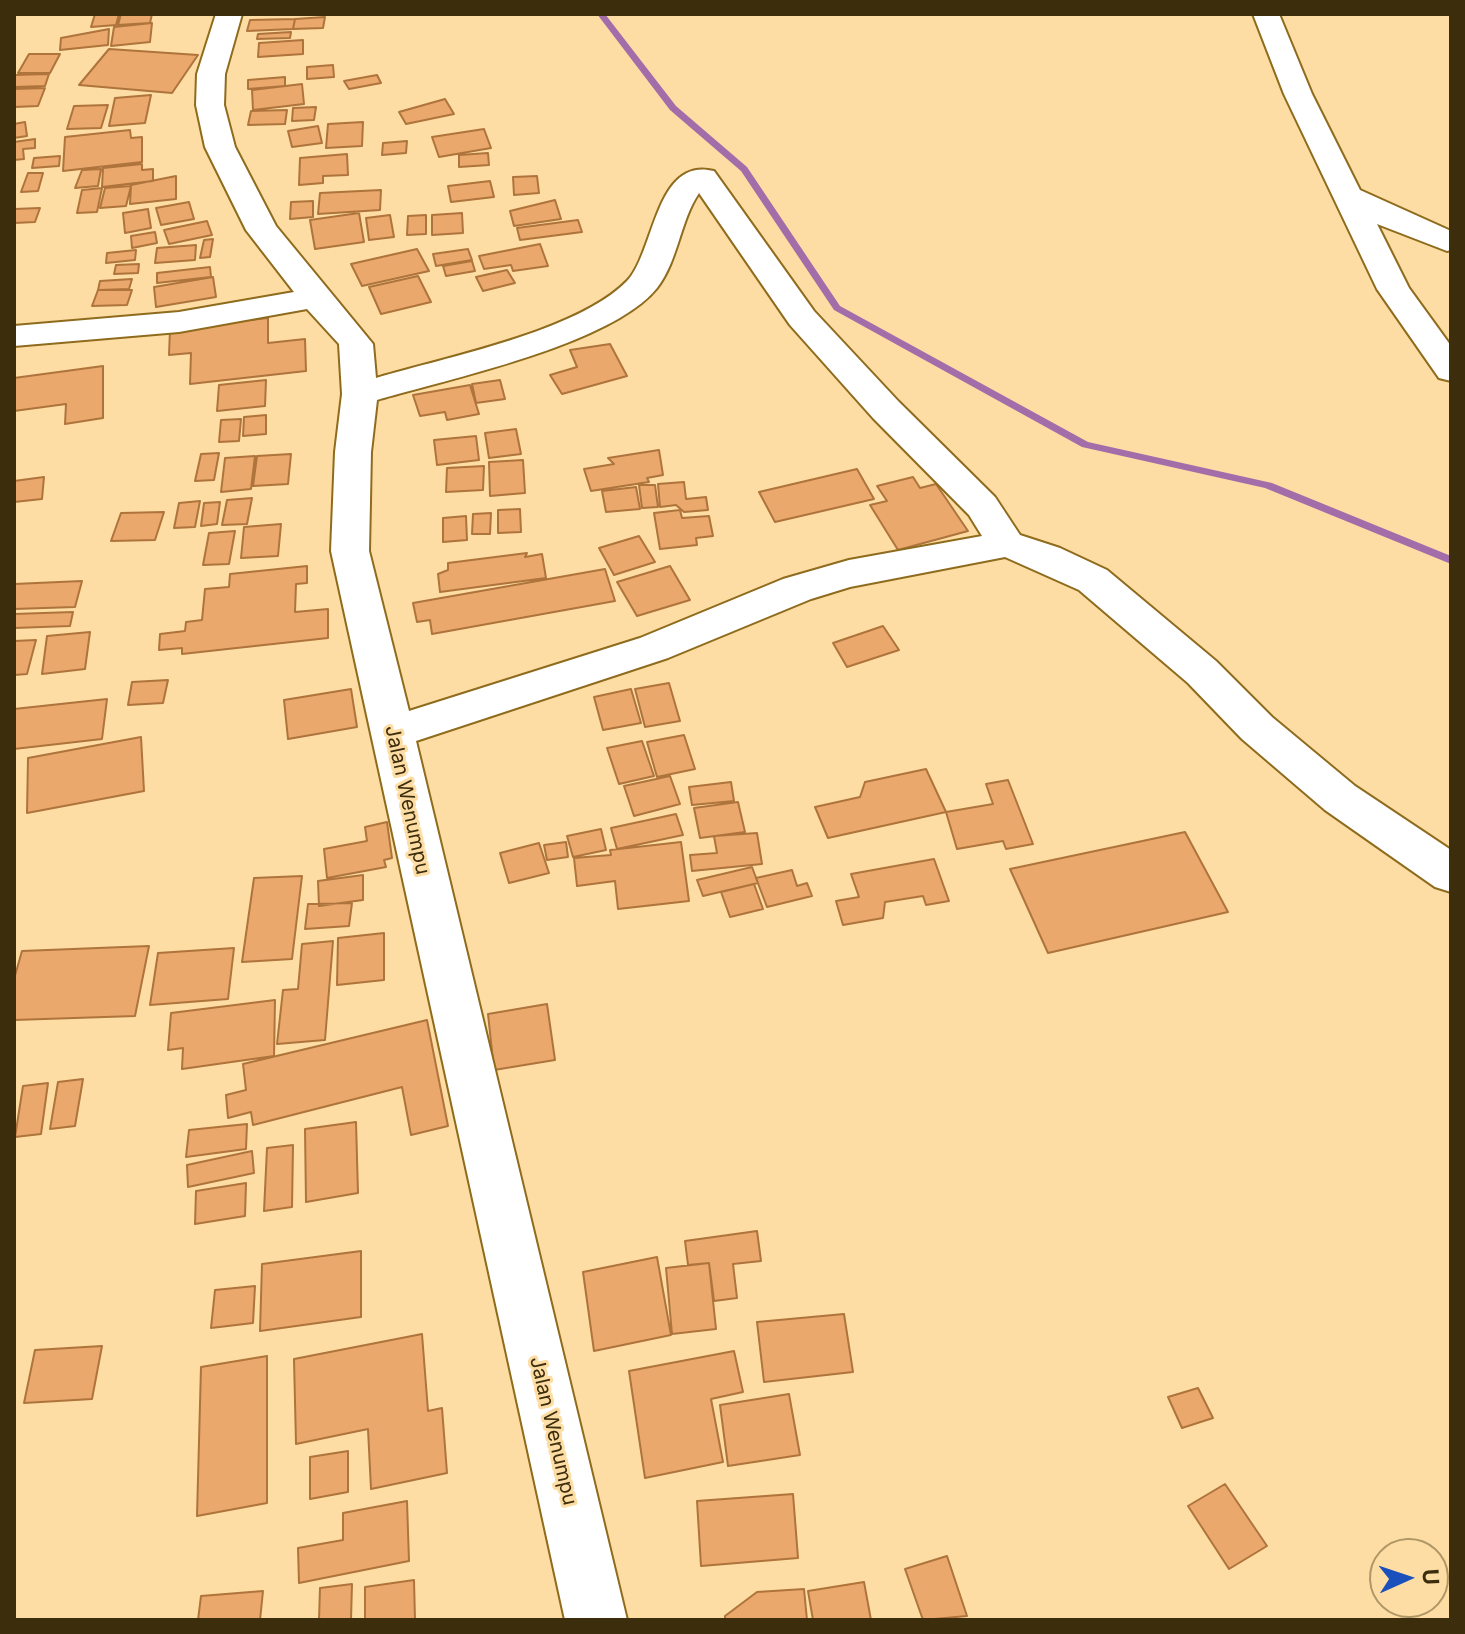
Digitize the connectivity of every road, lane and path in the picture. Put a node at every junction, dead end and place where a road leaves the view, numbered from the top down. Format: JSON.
{"nodes":[{"id":1,"x":229,"y":14,"type":"edge"},
{"id":2,"x":1266,"y":14,"type":"edge"},
{"id":3,"x":1348,"y":196,"type":"junction"},
{"id":4,"x":1449,"y":241,"type":"edge"},
{"id":5,"x":1393,"y":289,"type":"junction"},
{"id":6,"x":314,"y":298,"type":"junction"},
{"id":7,"x":14,"y":336,"type":"edge"},
{"id":8,"x":1451,"y":370,"type":"edge"},
{"id":9,"x":360,"y":394,"type":"junction"},
{"id":10,"x":1006,"y":544,"type":"junction"},
{"id":11,"x":393,"y":732,"type":"junction"},
{"id":12,"x":1451,"y":874,"type":"edge"},
{"id":13,"x":596,"y":1620,"type":"edge"}],
"edges":[{"from":1,"to":6,"type":"street","name":"Jalan Wenumpu"},
{"from":2,"to":3,"type":"street"},
{"from":3,"to":4,"type":"street"},
{"from":3,"to":5,"type":"street"},
{"from":4,"to":5,"type":"street"},
{"from":5,"to":8,"type":"street"},
{"from":6,"to":7,"type":"street"},
{"from":6,"to":9,"type":"street","name":"Jalan Wenumpu"},
{"from":9,"to":10,"type":"street"},
{"from":9,"to":11,"type":"street","name":"Jalan Wenumpu"},
{"from":10,"to":11,"type":"street"},
{"from":10,"to":12,"type":"street"},
{"from":11,"to":13,"type":"street","name":"Jalan Wenumpu"}]}
